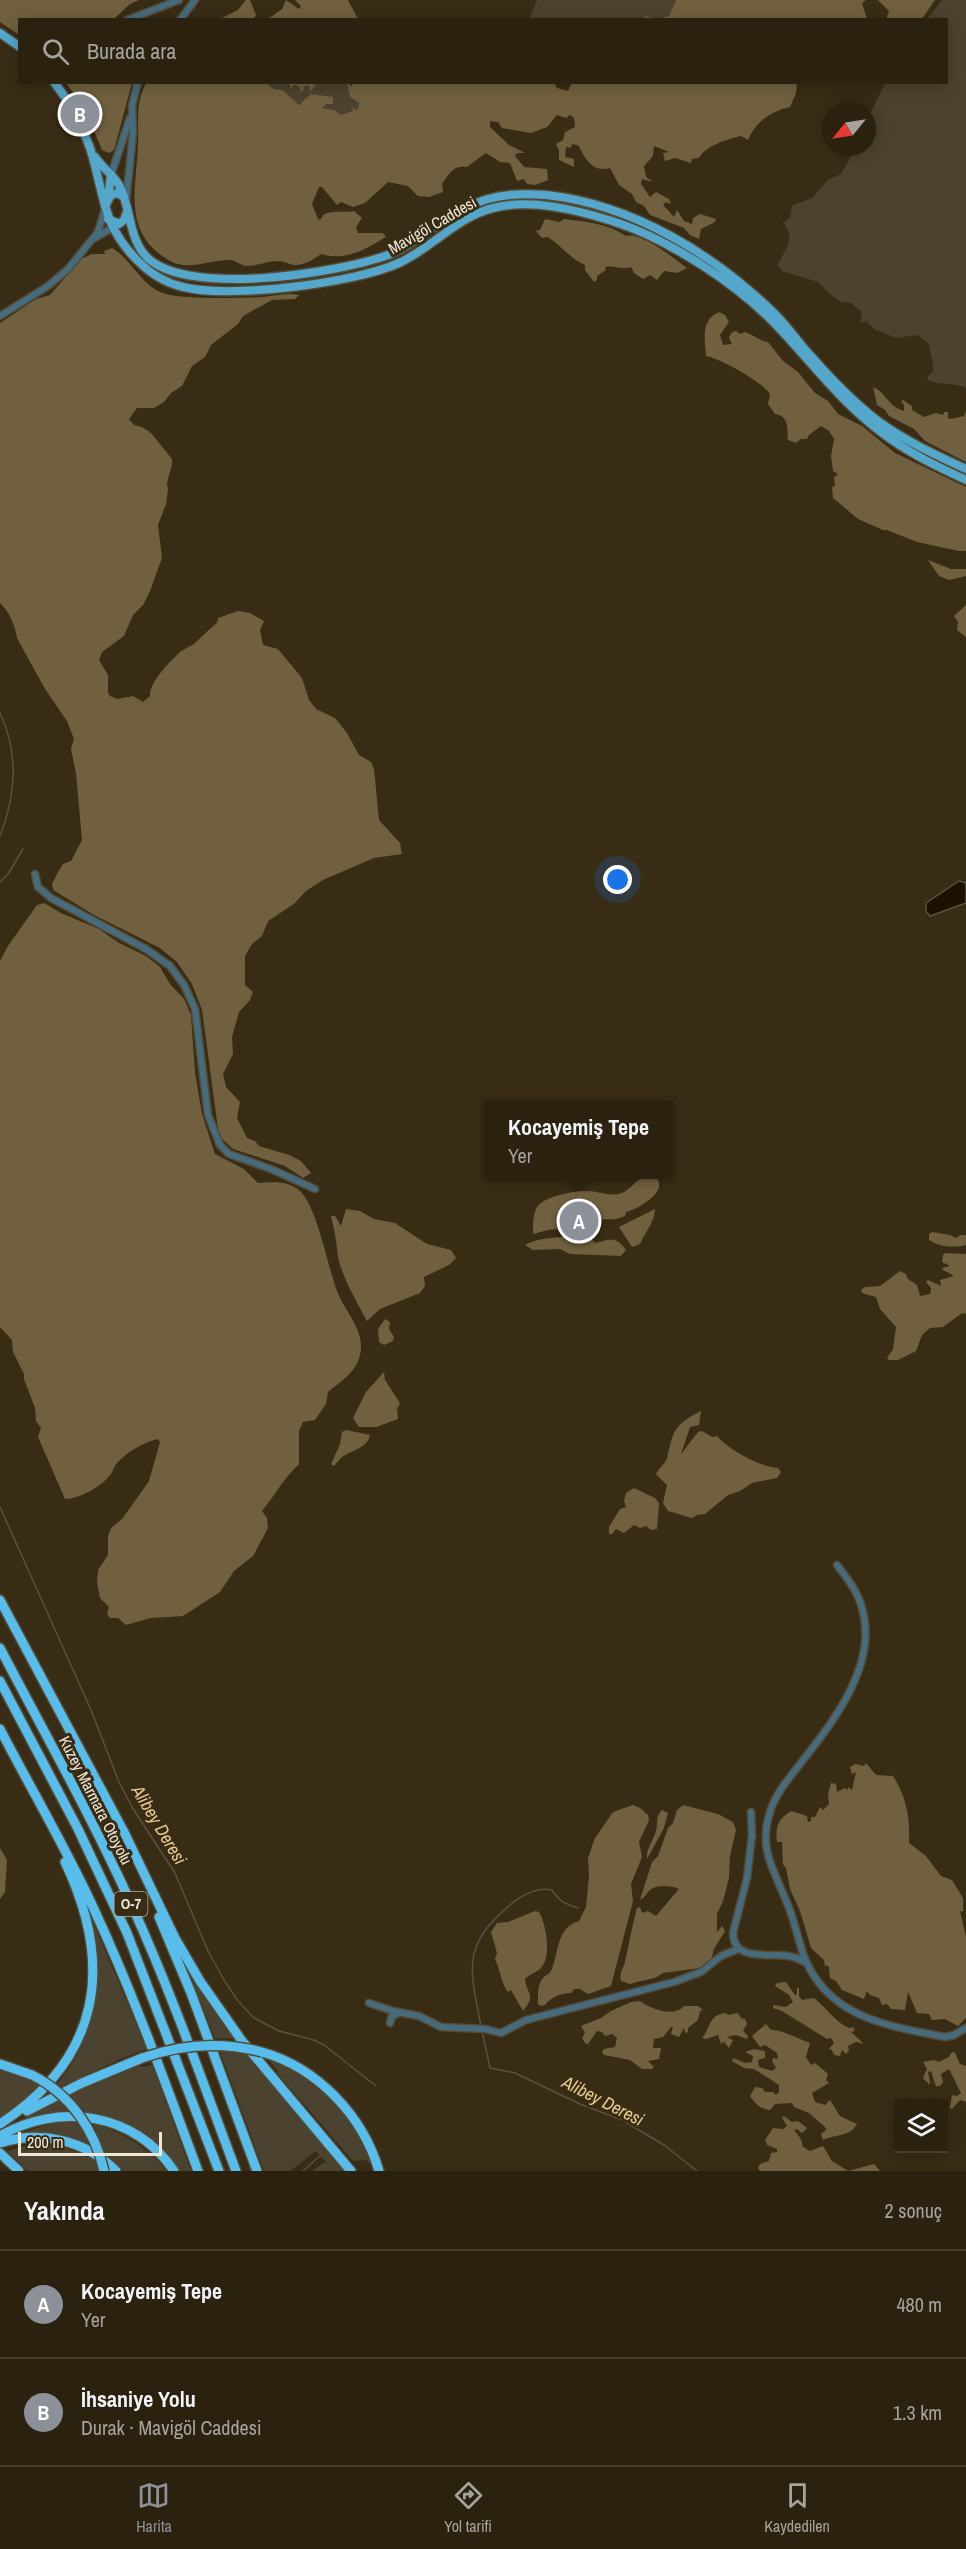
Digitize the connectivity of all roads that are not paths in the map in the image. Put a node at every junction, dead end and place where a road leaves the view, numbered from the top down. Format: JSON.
{"nodes":[{"id":1,"x":179,"y":0,"type":"edge"},
{"id":2,"x":195,"y":0,"type":"edge"},
{"id":3,"x":132,"y":18,"type":"edge"},
{"id":4,"x":182,"y":18,"type":"edge"},
{"id":5,"x":0,"y":33,"type":"edge"},
{"id":6,"x":18,"y":46,"type":"edge"},
{"id":7,"x":55,"y":84,"type":"edge"},
{"id":8,"x":138,"y":84,"type":"edge"},
{"id":9,"x":131,"y":115,"type":"junction"},
{"id":10,"x":89,"y":146,"type":"junction"},
{"id":11,"x":117,"y":161,"type":"junction"},
{"id":12,"x":103,"y":168,"type":"junction"},
{"id":13,"x":111,"y":175,"type":"junction"},
{"id":14,"x":106,"y":203,"type":"junction"},
{"id":15,"x":126,"y":204,"type":"junction"},
{"id":16,"x":115,"y":226,"type":"junction"},
{"id":17,"x":94,"y":238,"type":"junction"},
{"id":18,"x":0,"y":316,"type":"edge"},
{"id":19,"x":966,"y":469,"type":"edge"},
{"id":20,"x":966,"y":480,"type":"edge"},
{"id":21,"x":34,"y":874,"type":"dead end"},
{"id":22,"x":315,"y":1189,"type":"dead end"},
{"id":23,"x":837,"y":1565,"type":"dead end"},
{"id":24,"x":0,"y":1599,"type":"edge"},
{"id":25,"x":0,"y":1648,"type":"edge"},
{"id":26,"x":0,"y":1680,"type":"edge"},
{"id":27,"x":0,"y":1729,"type":"edge"},
{"id":28,"x":5,"y":1739,"type":"junction"},
{"id":29,"x":106,"y":1800,"type":"junction"},
{"id":30,"x":751,"y":1812,"type":"dead end"},
{"id":31,"x":738,"y":1949,"type":"junction"},
{"id":32,"x":807,"y":1963,"type":"junction"},
{"id":33,"x":369,"y":2003,"type":"dead end"},
{"id":34,"x":400,"y":2013,"type":"junction"},
{"id":35,"x":390,"y":2023,"type":"dead end"},
{"id":36,"x":966,"y":2028,"type":"edge"},
{"id":37,"x":0,"y":2064,"type":"edge"},
{"id":38,"x":0,"y":2125,"type":"edge"},
{"id":39,"x":0,"y":2136,"type":"edge"},
{"id":40,"x":0,"y":2143,"type":"edge"},
{"id":41,"x":0,"y":2152,"type":"edge"},
{"id":42,"x":19,"y":2171,"type":"edge"},
{"id":43,"x":104,"y":2171,"type":"edge"},
{"id":44,"x":116,"y":2171,"type":"edge"},
{"id":45,"x":174,"y":2171,"type":"edge"},
{"id":46,"x":198,"y":2171,"type":"edge"},
{"id":47,"x":219,"y":2171,"type":"edge"},
{"id":48,"x":236,"y":2171,"type":"edge"},
{"id":49,"x":257,"y":2171,"type":"edge"},
{"id":50,"x":351,"y":2171,"type":"edge"},
{"id":51,"x":379,"y":2171,"type":"edge"}],
"edges":[{"from":1,"to":3,"type":"street"},
{"from":2,"to":4,"type":"street"},
{"from":5,"to":6,"type":"main road"},
{"from":7,"to":10,"type":"main road","name":"Mavigöl Caddesi"},
{"from":8,"to":9,"type":"street"},
{"from":9,"to":11,"type":"street"},
{"from":9,"to":15,"type":"street"},
{"from":10,"to":12,"type":"main road","name":"Mavigöl Caddesi"},
{"from":10,"to":14,"type":"main road","name":"Mavigöl Caddesi"},
{"from":11,"to":12,"type":"street"},
{"from":11,"to":13,"type":"street"},
{"from":12,"to":13,"type":"main road","name":"Mavigöl Caddesi"},
{"from":13,"to":14,"type":"main road"},
{"from":13,"to":15,"type":"main road","name":"Mavigöl Caddesi"},
{"from":14,"to":15,"type":"main road"},
{"from":14,"to":16,"type":"main road","name":"Mavigöl Caddesi"},
{"from":14,"to":17,"type":"street"},
{"from":15,"to":16,"type":"main road"},
{"from":15,"to":19,"type":"main road","name":"Mavigöl Caddesi"},
{"from":16,"to":17,"type":"street"},
{"from":16,"to":20,"type":"main road","name":"Mavigöl Caddesi"},
{"from":17,"to":18,"type":"street"},
{"from":21,"to":22,"type":"street"},
{"from":23,"to":32,"type":"street"},
{"from":24,"to":29,"type":"highway"},
{"from":25,"to":48,"type":"highway","name":"Kuzey Marmara Otoyolu","number":"O-7"},
{"from":26,"to":47,"type":"highway","name":"Kuzey Marmara Otoyolu","number":"O-7"},
{"from":27,"to":28,"type":"highway"},
{"from":28,"to":38,"type":"highway"},
{"from":28,"to":46,"type":"highway"},
{"from":29,"to":49,"type":"highway"},
{"from":29,"to":50,"type":"highway"},
{"from":30,"to":31,"type":"street"},
{"from":31,"to":32,"type":"street"},
{"from":31,"to":34,"type":"street"},
{"from":32,"to":36,"type":"street"},
{"from":33,"to":34,"type":"street"},
{"from":34,"to":35,"type":"street"},
{"from":37,"to":43,"type":"highway","bridge":true},
{"from":38,"to":51,"type":"highway","bridge":true},
{"from":39,"to":45,"type":"highway"},
{"from":40,"to":44,"type":"highway"},
{"from":41,"to":42,"type":"highway"}]}
